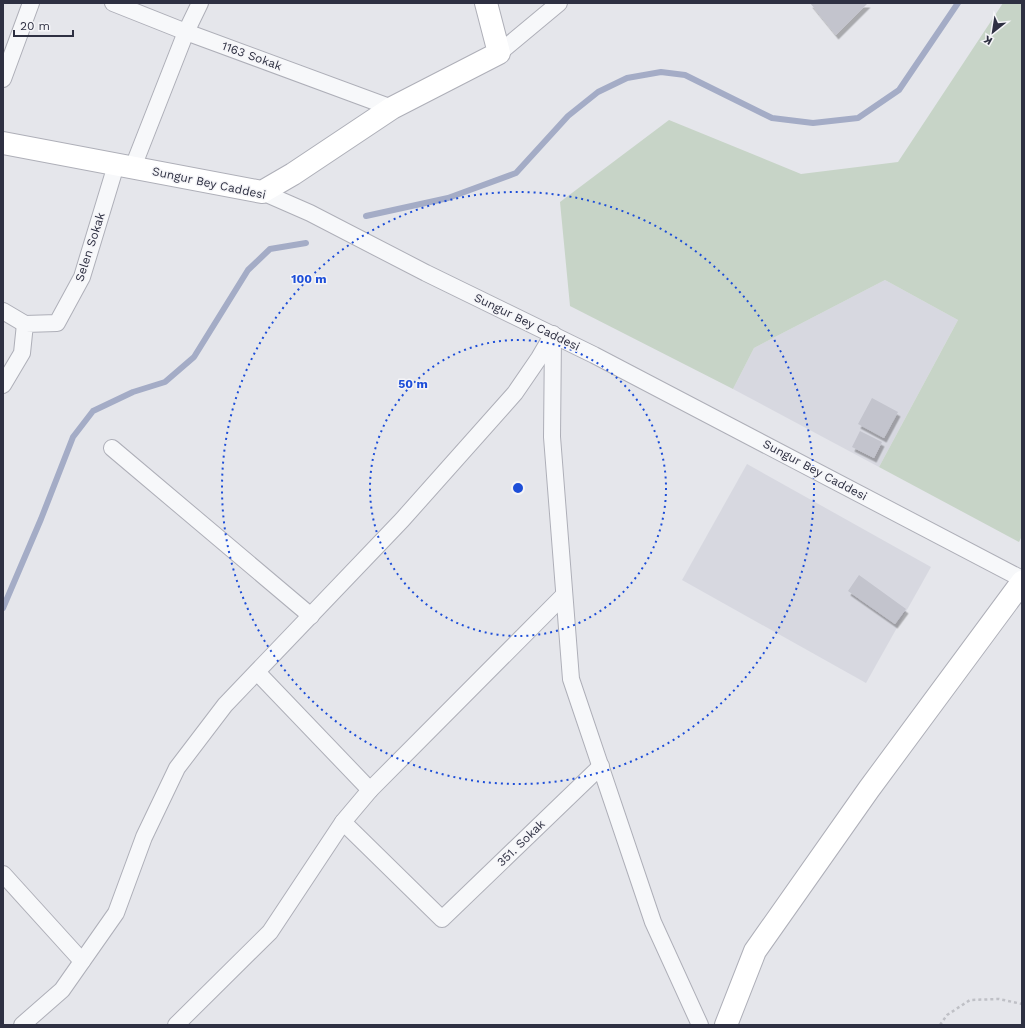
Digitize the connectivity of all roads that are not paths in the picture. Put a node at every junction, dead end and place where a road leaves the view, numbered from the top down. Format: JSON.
{"nodes":[{"id":1,"x":31,"y":3,"type":"edge"},
{"id":2,"x":113,"y":3,"type":"edge"},
{"id":3,"x":200,"y":3,"type":"edge"},
{"id":4,"x":486,"y":3,"type":"edge"},
{"id":5,"x":559,"y":3,"type":"edge"},
{"id":6,"x":186,"y":32,"type":"junction"},
{"id":7,"x":499,"y":53,"type":"junction"},
{"id":8,"x":3,"y":79,"type":"edge"},
{"id":9,"x":392,"y":108,"type":"junction"},
{"id":10,"x":3,"y":143,"type":"edge"},
{"id":11,"x":124,"y":166,"type":"junction"},
{"id":12,"x":262,"y":192,"type":"junction"},
{"id":13,"x":3,"y":311,"type":"edge"},
{"id":14,"x":25,"y":324,"type":"junction"},
{"id":15,"x":553,"y":334,"type":"junction"},
{"id":16,"x":3,"y":385,"type":"edge"},
{"id":17,"x":112,"y":448,"type":"dead end"},
{"id":18,"x":1022,"y":579,"type":"edge"},
{"id":19,"x":1022,"y":582,"type":"edge"},
{"id":20,"x":564,"y":595,"type":"junction"},
{"id":21,"x":311,"y":616,"type":"junction"},
{"id":22,"x":257,"y":672,"type":"junction"},
{"id":23,"x":600,"y":766,"type":"junction"},
{"id":24,"x":370,"y":790,"type":"junction"},
{"id":25,"x":343,"y":822,"type":"junction"},
{"id":26,"x":3,"y":874,"type":"edge"},
{"id":27,"x":82,"y":961,"type":"junction"},
{"id":28,"x":22,"y":1025,"type":"edge"},
{"id":29,"x":176,"y":1025,"type":"edge"},
{"id":30,"x":700,"y":1025,"type":"edge"},
{"id":31,"x":726,"y":1025,"type":"edge"}],
"edges":[{"from":1,"to":8,"type":"street"},
{"from":2,"to":6,"type":"street","name":"1163 Sokak"},
{"from":3,"to":6,"type":"street"},
{"from":4,"to":7,"type":"street"},
{"from":5,"to":7,"type":"street"},
{"from":6,"to":9,"type":"street","name":"1163 Sokak"},
{"from":6,"to":11,"type":"street"},
{"from":7,"to":9,"type":"street"},
{"from":9,"to":12,"type":"street"},
{"from":10,"to":11,"type":"street","name":"Sungur Bey Caddesi"},
{"from":11,"to":12,"type":"street","name":"Sungur Bey Caddesi"},
{"from":11,"to":14,"type":"street","name":"Selen Sokak"},
{"from":12,"to":15,"type":"street","name":"Sungur Bey Caddesi"},
{"from":13,"to":14,"type":"street"},
{"from":14,"to":16,"type":"street"},
{"from":15,"to":18,"type":"street","name":"Sungur Bey Caddesi"},
{"from":15,"to":20,"type":"street"},
{"from":15,"to":21,"type":"street"},
{"from":17,"to":21,"type":"street"},
{"from":19,"to":31,"type":"street"},
{"from":20,"to":23,"type":"street"},
{"from":20,"to":24,"type":"street"},
{"from":21,"to":22,"type":"street"},
{"from":22,"to":24,"type":"street"},
{"from":22,"to":27,"type":"street"},
{"from":23,"to":25,"type":"street","name":"351. Sokak"},
{"from":23,"to":30,"type":"street"},
{"from":24,"to":25,"type":"street"},
{"from":25,"to":29,"type":"street"},
{"from":26,"to":27,"type":"street"},
{"from":27,"to":28,"type":"street"}]}
